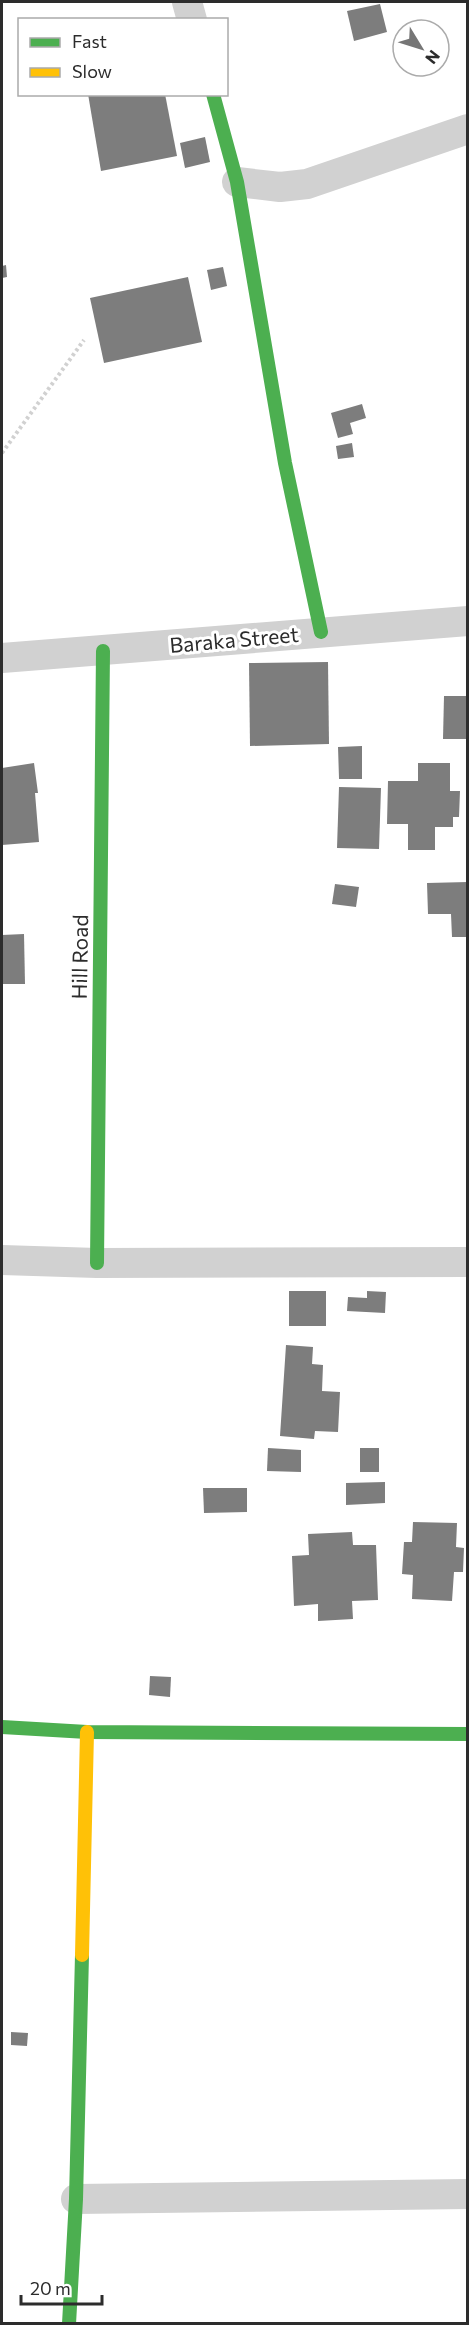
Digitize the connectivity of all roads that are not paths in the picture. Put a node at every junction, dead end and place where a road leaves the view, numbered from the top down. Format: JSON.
{"nodes":[{"id":1,"x":187,"y":2,"type":"edge"},
{"id":2,"x":191,"y":18,"type":"edge"},
{"id":3,"x":214,"y":96,"type":"edge"},
{"id":4,"x":468,"y":129,"type":"edge"},
{"id":5,"x":237,"y":182,"type":"junction"},
{"id":6,"x":468,"y":621,"type":"edge"},
{"id":7,"x":321,"y":632,"type":"junction"},
{"id":8,"x":104,"y":651,"type":"junction"},
{"id":9,"x":2,"y":658,"type":"edge"},
{"id":10,"x":2,"y":1260,"type":"edge"},
{"id":11,"x":468,"y":1262,"type":"edge"},
{"id":12,"x":97,"y":1263,"type":"junction"},
{"id":13,"x":2,"y":1727,"type":"edge"},
{"id":14,"x":87,"y":1732,"type":"junction"},
{"id":15,"x":468,"y":1734,"type":"edge"},
{"id":16,"x":468,"y":2194,"type":"edge"},
{"id":17,"x":76,"y":2199,"type":"junction"},
{"id":18,"x":69,"y":2324,"type":"edge"}],
"edges":[{"from":1,"to":2,"type":"street"},
{"from":3,"to":5,"type":"street"},
{"from":4,"to":5,"type":"street"},
{"from":5,"to":7,"type":"street"},
{"from":6,"to":7,"type":"street","name":"Baraka Street"},
{"from":7,"to":8,"type":"street","name":"Baraka Street"},
{"from":8,"to":9,"type":"street","name":"Baraka Street"},
{"from":8,"to":12,"type":"street","name":"Hill Road"},
{"from":10,"to":12,"type":"street"},
{"from":11,"to":12,"type":"street"},
{"from":13,"to":14,"type":"street"},
{"from":14,"to":15,"type":"street"},
{"from":14,"to":17,"type":"street"},
{"from":16,"to":17,"type":"street"},
{"from":17,"to":18,"type":"street"}]}
